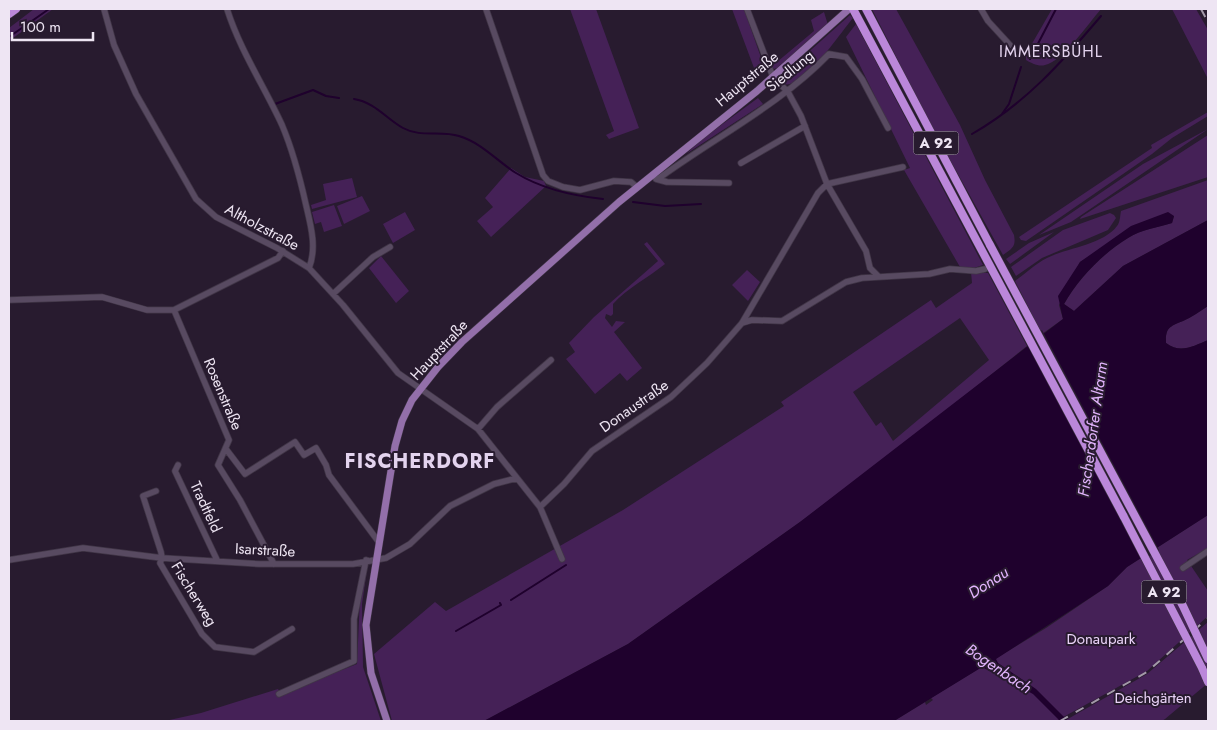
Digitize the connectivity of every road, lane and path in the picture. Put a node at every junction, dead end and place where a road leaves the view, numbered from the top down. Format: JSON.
{"nodes":[{"id":1,"x":16,"y":9,"type":"edge"},
{"id":2,"x":104,"y":9,"type":"edge"},
{"id":3,"x":227,"y":9,"type":"edge"},
{"id":4,"x":486,"y":9,"type":"edge"},
{"id":5,"x":747,"y":9,"type":"edge"},
{"id":6,"x":851,"y":9,"type":"edge"},
{"id":7,"x":866,"y":9,"type":"edge"},
{"id":8,"x":981,"y":9,"type":"edge"},
{"id":9,"x":9,"y":14,"type":"edge"},
{"id":10,"x":1010,"y":45,"type":"dead end"},
{"id":11,"x":772,"y":77,"type":"junction"},
{"id":12,"x":789,"y":95,"type":"junction"},
{"id":13,"x":806,"y":126,"type":"junction"},
{"id":14,"x":888,"y":128,"type":"dead end"},
{"id":15,"x":741,"y":163,"type":"dead end"},
{"id":16,"x":903,"y":167,"type":"dead end"},
{"id":17,"x":650,"y":176,"type":"junction"},
{"id":18,"x":658,"y":179,"type":"junction"},
{"id":19,"x":729,"y":183,"type":"dead end"},
{"id":20,"x":827,"y":184,"type":"junction"},
{"id":21,"x":637,"y":187,"type":"junction"},
{"id":22,"x":390,"y":247,"type":"dead end"},
{"id":23,"x":282,"y":251,"type":"junction"},
{"id":24,"x":309,"y":268,"type":"junction"},
{"id":25,"x":870,"y":268,"type":"junction"},
{"id":26,"x":985,"y":269,"type":"dead end"},
{"id":27,"x":878,"y":276,"type":"junction"},
{"id":28,"x":862,"y":278,"type":"junction"},
{"id":29,"x":333,"y":294,"type":"junction"},
{"id":30,"x":9,"y":300,"type":"edge"},
{"id":31,"x":750,"y":306,"type":"junction"},
{"id":32,"x":174,"y":310,"type":"junction"},
{"id":33,"x":759,"y":320,"type":"junction"},
{"id":34,"x":742,"y":323,"type":"junction"},
{"id":35,"x":550,"y":360,"type":"dead end"},
{"id":36,"x":420,"y":388,"type":"junction"},
{"id":37,"x":478,"y":429,"type":"junction"},
{"id":38,"x":226,"y":449,"type":"junction"},
{"id":39,"x":178,"y":465,"type":"dead end"},
{"id":40,"x":517,"y":478,"type":"junction"},
{"id":41,"x":156,"y":490,"type":"dead end"},
{"id":42,"x":540,"y":507,"type":"junction"},
{"id":43,"x":378,"y":541,"type":"junction"},
{"id":44,"x":1208,"y":551,"type":"edge"},
{"id":45,"x":162,"y":558,"type":"junction"},
{"id":46,"x":375,"y":559,"type":"junction"},
{"id":47,"x":562,"y":559,"type":"dead end"},
{"id":48,"x":9,"y":560,"type":"edge"},
{"id":49,"x":217,"y":560,"type":"junction"},
{"id":50,"x":366,"y":560,"type":"junction"},
{"id":51,"x":274,"y":564,"type":"junction"},
{"id":52,"x":1183,"y":568,"type":"dead end"},
{"id":53,"x":292,"y":629,"type":"dead end"},
{"id":54,"x":1208,"y":659,"type":"edge"},
{"id":55,"x":1208,"y":682,"type":"edge"},
{"id":56,"x":279,"y":694,"type":"dead end"},
{"id":57,"x":387,"y":721,"type":"edge"}],
"edges":[{"from":1,"to":9,"type":"highway"},
{"from":2,"to":23,"type":"street","name":"Altholzstraße"},
{"from":3,"to":24,"type":"street"},
{"from":4,"to":21,"type":"street"},
{"from":5,"to":11,"type":"street"},
{"from":6,"to":11,"type":"main road","name":"Hauptstraße"},
{"from":6,"to":55,"type":"highway","number":"A 92","bridge":true},
{"from":7,"to":54,"type":"highway","number":"A 92","bridge":true},
{"from":8,"to":10,"type":"street"},
{"from":11,"to":12,"type":"street"},
{"from":11,"to":17,"type":"main road","name":"Hauptstraße"},
{"from":12,"to":13,"type":"street","name":"Siedlung"},
{"from":12,"to":14,"type":"street","name":"Siedlung"},
{"from":12,"to":18,"type":"street","name":"Siedlung"},
{"from":13,"to":15,"type":"street"},
{"from":13,"to":20,"type":"street","name":"Siedlung"},
{"from":16,"to":20,"type":"street"},
{"from":17,"to":18,"type":"street"},
{"from":17,"to":21,"type":"main road","name":"Hauptstraße"},
{"from":18,"to":19,"type":"street"},
{"from":20,"to":25,"type":"street"},
{"from":20,"to":31,"type":"street","name":"Donaustraße"},
{"from":21,"to":36,"type":"main road","name":"Hauptstraße"},
{"from":22,"to":29,"type":"street"},
{"from":23,"to":24,"type":"street","name":"Altholzstraße"},
{"from":23,"to":32,"type":"street"},
{"from":24,"to":29,"type":"street","name":"Altholzstraße"},
{"from":25,"to":27,"type":"street"},
{"from":25,"to":28,"type":"street"},
{"from":26,"to":27,"type":"street"},
{"from":27,"to":28,"type":"street"},
{"from":28,"to":33,"type":"street"},
{"from":29,"to":36,"type":"street","name":"Altholzstraße"},
{"from":30,"to":32,"type":"street"},
{"from":31,"to":33,"type":"street"},
{"from":31,"to":34,"type":"street","name":"Donaustraße"},
{"from":32,"to":38,"type":"street","name":"Rosenstraße"},
{"from":33,"to":34,"type":"street"},
{"from":34,"to":42,"type":"street","name":"Donaustraße"},
{"from":35,"to":37,"type":"street"},
{"from":36,"to":37,"type":"street"},
{"from":36,"to":43,"type":"main road","name":"Hauptstraße"},
{"from":37,"to":40,"type":"street"},
{"from":38,"to":43,"type":"street"},
{"from":38,"to":51,"type":"street","name":"Rosenstraße"},
{"from":39,"to":49,"type":"street","name":"Tradtfeld"},
{"from":40,"to":42,"type":"street"},
{"from":40,"to":46,"type":"street","name":"Isarstraße"},
{"from":41,"to":45,"type":"street"},
{"from":42,"to":47,"type":"street"},
{"from":43,"to":46,"type":"main road","name":"Hauptstraße"},
{"from":44,"to":52,"type":"street"},
{"from":45,"to":48,"type":"street","name":"Isarstraße"},
{"from":45,"to":49,"type":"street","name":"Isarstraße"},
{"from":45,"to":53,"type":"street","name":"Fischerweg"},
{"from":46,"to":50,"type":"street","name":"Isarstraße"},
{"from":46,"to":57,"type":"main road","name":"Hauptstraße"},
{"from":49,"to":51,"type":"street","name":"Isarstraße"},
{"from":50,"to":51,"type":"street","name":"Isarstraße"},
{"from":50,"to":56,"type":"street"}]}
